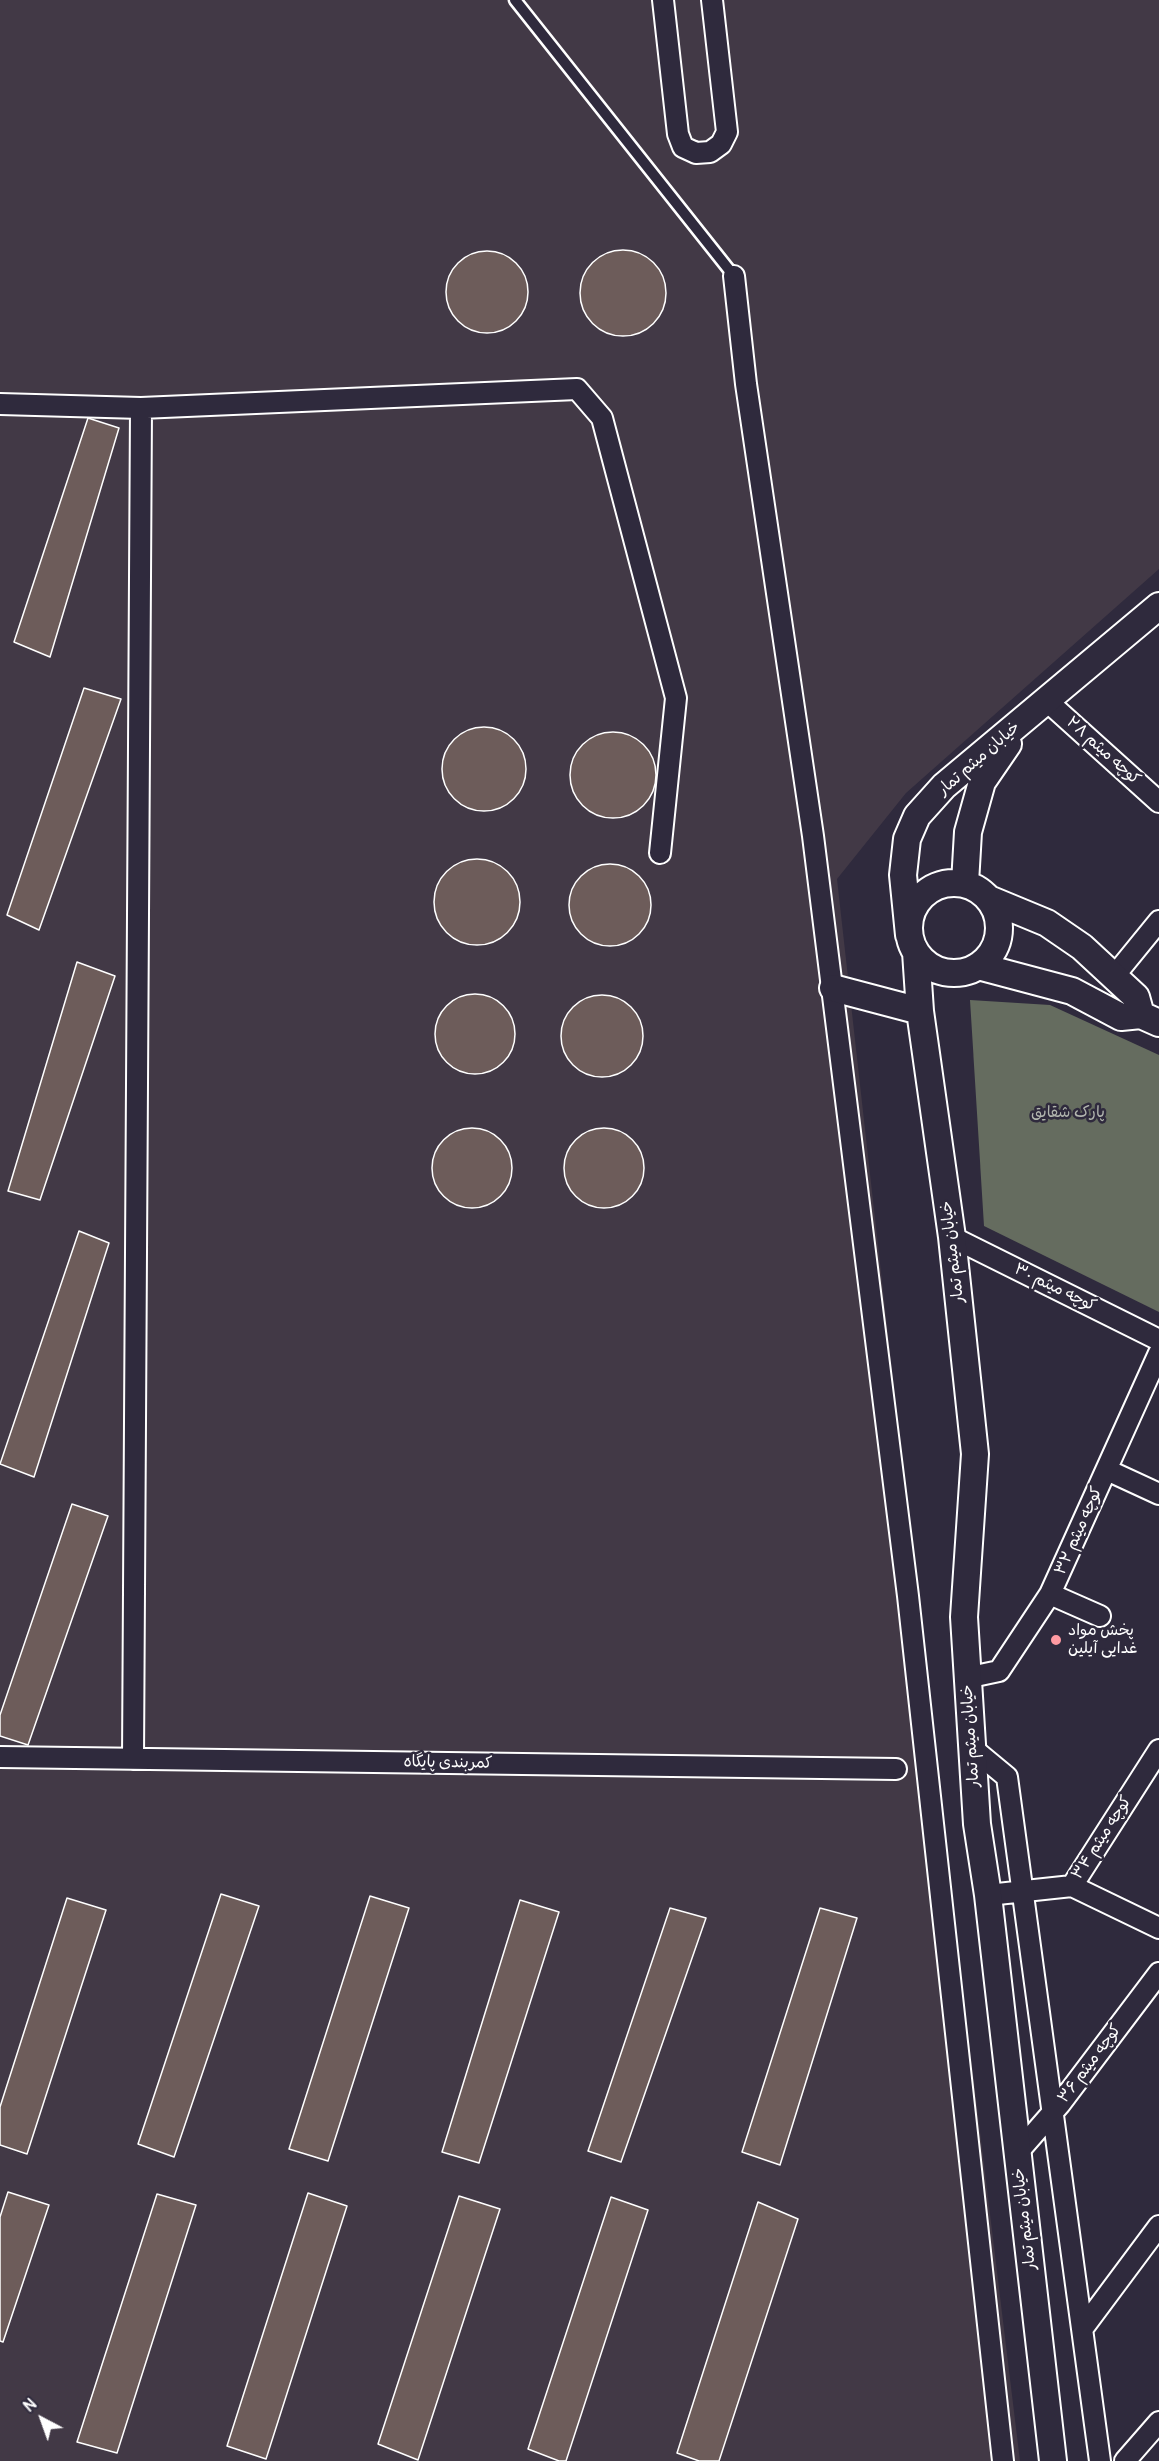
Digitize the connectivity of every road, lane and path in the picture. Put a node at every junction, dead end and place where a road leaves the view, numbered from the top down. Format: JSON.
{"nodes":[{"id":1,"x":515,"y":0,"type":"edge"},
{"id":2,"x":663,"y":0,"type":"edge"},
{"id":3,"x":712,"y":0,"type":"edge"},
{"id":4,"x":735,"y":276,"type":"joint"},
{"id":5,"x":0,"y":404,"type":"edge"},
{"id":6,"x":141,"y":408,"type":"junction"},
{"id":7,"x":1159,"y":606,"type":"edge"},
{"id":8,"x":1047,"y":701,"type":"junction"},
{"id":9,"x":1025,"y":719,"type":"junction"},
{"id":10,"x":1159,"y":802,"type":"edge"},
{"id":11,"x":660,"y":853,"type":"dead end"},
{"id":12,"x":965,"y":883,"type":"junction"},
{"id":13,"x":989,"y":899,"type":"junction"},
{"id":14,"x":1159,"y":921,"type":"edge"},
{"id":15,"x":913,"y":943,"type":"junction"},
{"id":16,"x":970,"y":969,"type":"junction"},
{"id":17,"x":1115,"y":975,"type":"junction"},
{"id":18,"x":833,"y":988,"type":"junction"},
{"id":19,"x":920,"y":1011,"type":"junction"},
{"id":20,"x":1150,"y":1019,"type":"edge"},
{"id":21,"x":952,"y":1237,"type":"junction"},
{"id":22,"x":1159,"y":1340,"type":"edge"},
{"id":23,"x":1159,"y":1353,"type":"edge"},
{"id":24,"x":1107,"y":1470,"type":"junction"},
{"id":25,"x":1159,"y":1494,"type":"edge"},
{"id":26,"x":1050,"y":1594,"type":"junction"},
{"id":27,"x":1100,"y":1616,"type":"dead end"},
{"id":28,"x":966,"y":1678,"type":"junction"},
{"id":29,"x":972,"y":1748,"type":"junction"},
{"id":30,"x":1159,"y":1750,"type":"edge"},
{"id":31,"x":0,"y":1757,"type":"edge"},
{"id":32,"x":133,"y":1759,"type":"junction"},
{"id":33,"x":896,"y":1769,"type":"dead end"},
{"id":34,"x":1072,"y":1886,"type":"junction"},
{"id":35,"x":1021,"y":1892,"type":"junction"},
{"id":36,"x":988,"y":1895,"type":"junction"},
{"id":37,"x":1159,"y":1928,"type":"edge"},
{"id":38,"x":1159,"y":1973,"type":"edge"},
{"id":39,"x":1053,"y":2112,"type":"junction"},
{"id":40,"x":1018,"y":2152,"type":"junction"},
{"id":41,"x":1157,"y":2232,"type":"edge"},
{"id":42,"x":1083,"y":2328,"type":"junction"},
{"id":43,"x":1159,"y":2422,"type":"edge"},
{"id":44,"x":1003,"y":2461,"type":"edge"},
{"id":45,"x":1053,"y":2461,"type":"edge"},
{"id":46,"x":1100,"y":2461,"type":"edge"},
{"id":47,"x":1125,"y":2461,"type":"edge"}],
"edges":[{"from":1,"to":4,"type":"lane"},
{"from":2,"to":3,"type":"street"},
{"from":4,"to":18,"type":"street"},
{"from":5,"to":6,"type":"street"},
{"from":6,"to":11,"type":"street"},
{"from":6,"to":32,"type":"street"},
{"from":7,"to":8,"type":"street","name":"خیابان میثم تمار"},
{"from":8,"to":9,"type":"street","name":"خیابان میثم تمار"},
{"from":8,"to":10,"type":"street","name":"کوچه میثم ۲۸"},
{"from":9,"to":12,"type":"street","name":"خیابان میثم تمار"},
{"from":9,"to":15,"type":"street","name":"خیابان میثم تمار"},
{"from":12,"to":13,"type":"street"},
{"from":12,"to":15,"type":"street"},
{"from":13,"to":16,"type":"street"},
{"from":13,"to":17,"type":"street"},
{"from":14,"to":17,"type":"street"},
{"from":15,"to":16,"type":"street"},
{"from":15,"to":19,"type":"street","name":"خیابان میثم تمار"},
{"from":16,"to":19,"type":"street"},
{"from":16,"to":20,"type":"street"},
{"from":17,"to":20,"type":"street"},
{"from":18,"to":19,"type":"street"},
{"from":18,"to":44,"type":"street"},
{"from":19,"to":21,"type":"street","name":"خیابان میثم تمار"},
{"from":21,"to":22,"type":"street","name":"کوچه میثم ۳۰"},
{"from":21,"to":28,"type":"street","name":"خیابان میثم تمار"},
{"from":23,"to":24,"type":"street","name":"کوچه میثم ۳۲"},
{"from":24,"to":25,"type":"street"},
{"from":24,"to":26,"type":"street","name":"کوچه میثم ۳۲"},
{"from":26,"to":27,"type":"street"},
{"from":26,"to":28,"type":"street","name":"کوچه میثم ۳۲"},
{"from":28,"to":29,"type":"street","name":"خیابان میثم تمار"},
{"from":29,"to":35,"type":"street"},
{"from":29,"to":36,"type":"street","name":"خیابان میثم تمار"},
{"from":30,"to":34,"type":"street","name":"کوچه میثم ۳۴"},
{"from":31,"to":32,"type":"street","name":"کمربندی پایگاه"},
{"from":32,"to":33,"type":"street","name":"کمربندی پایگاه"},
{"from":34,"to":35,"type":"street","name":"کوچه میثم ۳۴"},
{"from":34,"to":37,"type":"street"},
{"from":35,"to":36,"type":"street","name":"کوچه میثم ۳۴"},
{"from":35,"to":39,"type":"street"},
{"from":36,"to":40,"type":"street","name":"خیابان میثم تمار"},
{"from":38,"to":39,"type":"street","name":"کوچه میثم ۳۶"},
{"from":39,"to":40,"type":"street","name":"کوچه میثم ۳۶"},
{"from":39,"to":42,"type":"street"},
{"from":40,"to":45,"type":"street","name":"خیابان میثم تمار"},
{"from":41,"to":42,"type":"street"},
{"from":42,"to":46,"type":"street"},
{"from":43,"to":47,"type":"street"}]}
